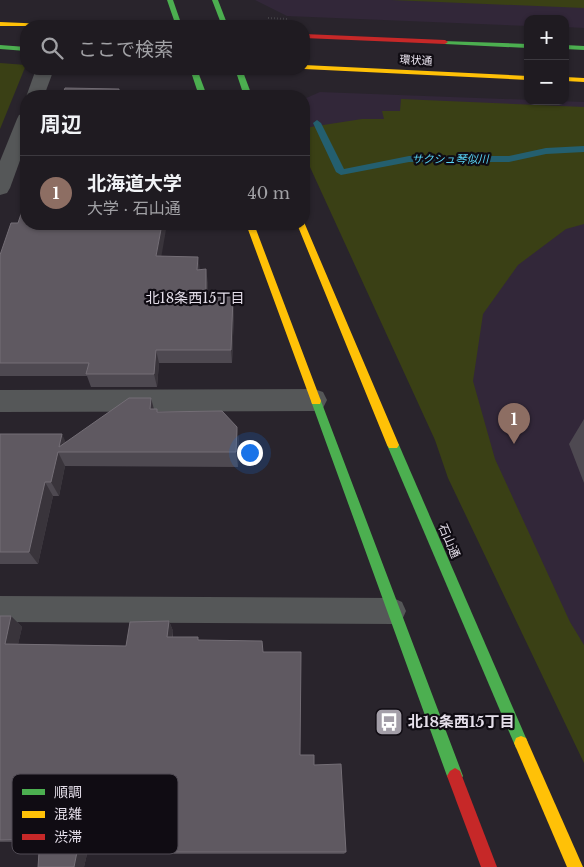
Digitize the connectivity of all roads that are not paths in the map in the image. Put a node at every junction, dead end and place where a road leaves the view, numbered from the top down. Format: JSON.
{"nodes":[{"id":1,"x":170,"y":0,"type":"edge"},
{"id":2,"x":215,"y":0,"type":"edge"},
{"id":3,"x":177,"y":20,"type":"edge"},
{"id":4,"x":223,"y":20,"type":"edge"},
{"id":5,"x":0,"y":24,"type":"edge"},
{"id":6,"x":20,"y":25,"type":"edge"},
{"id":7,"x":310,"y":36,"type":"edge"},
{"id":8,"x":524,"y":46,"type":"edge"},
{"id":9,"x":0,"y":47,"type":"edge"},
{"id":10,"x":569,"y":47,"type":"edge"},
{"id":11,"x":20,"y":48,"type":"edge"},
{"id":12,"x":584,"y":48,"type":"edge"},
{"id":13,"x":310,"y":67,"type":"edge"},
{"id":14,"x":43,"y":75,"type":"edge"},
{"id":15,"x":195,"y":75,"type":"edge"},
{"id":16,"x":240,"y":75,"type":"edge"},
{"id":17,"x":524,"y":78,"type":"edge"},
{"id":18,"x":569,"y":79,"type":"edge"},
{"id":19,"x":584,"y":80,"type":"edge"},
{"id":20,"x":37,"y":90,"type":"edge"},
{"id":21,"x":201,"y":90,"type":"edge"},
{"id":22,"x":246,"y":90,"type":"edge"},
{"id":23,"x":20,"y":135,"type":"edge"},
{"id":24,"x":0,"y":188,"type":"edge"},
{"id":25,"x":252,"y":230,"type":"edge"},
{"id":26,"x":303,"y":230,"type":"edge"},
{"id":27,"x":314,"y":400,"type":"junction"},
{"id":28,"x":0,"y":401,"type":"edge"},
{"id":29,"x":0,"y":609,"type":"edge"},
{"id":30,"x":393,"y":611,"type":"junction"},
{"id":31,"x":489,"y":867,"type":"edge"},
{"id":32,"x":575,"y":867,"type":"edge"}],
"edges":[{"from":1,"to":3,"type":"main road"},
{"from":2,"to":4,"type":"main road"},
{"from":5,"to":6,"type":"main road"},
{"from":7,"to":8,"type":"main road","name":"環状通"},
{"from":9,"to":11,"type":"main road"},
{"from":10,"to":12,"type":"main road"},
{"from":13,"to":17,"type":"main road","name":"環状通"},
{"from":14,"to":20,"type":"street"},
{"from":15,"to":21,"type":"main road"},
{"from":16,"to":22,"type":"main road"},
{"from":18,"to":19,"type":"main road"},
{"from":23,"to":24,"type":"street"},
{"from":25,"to":27,"type":"main road"},
{"from":26,"to":32,"type":"main road","name":"石山通"},
{"from":27,"to":28,"type":"street"},
{"from":27,"to":30,"type":"main road"},
{"from":29,"to":30,"type":"lane"},
{"from":30,"to":31,"type":"main road"}]}
